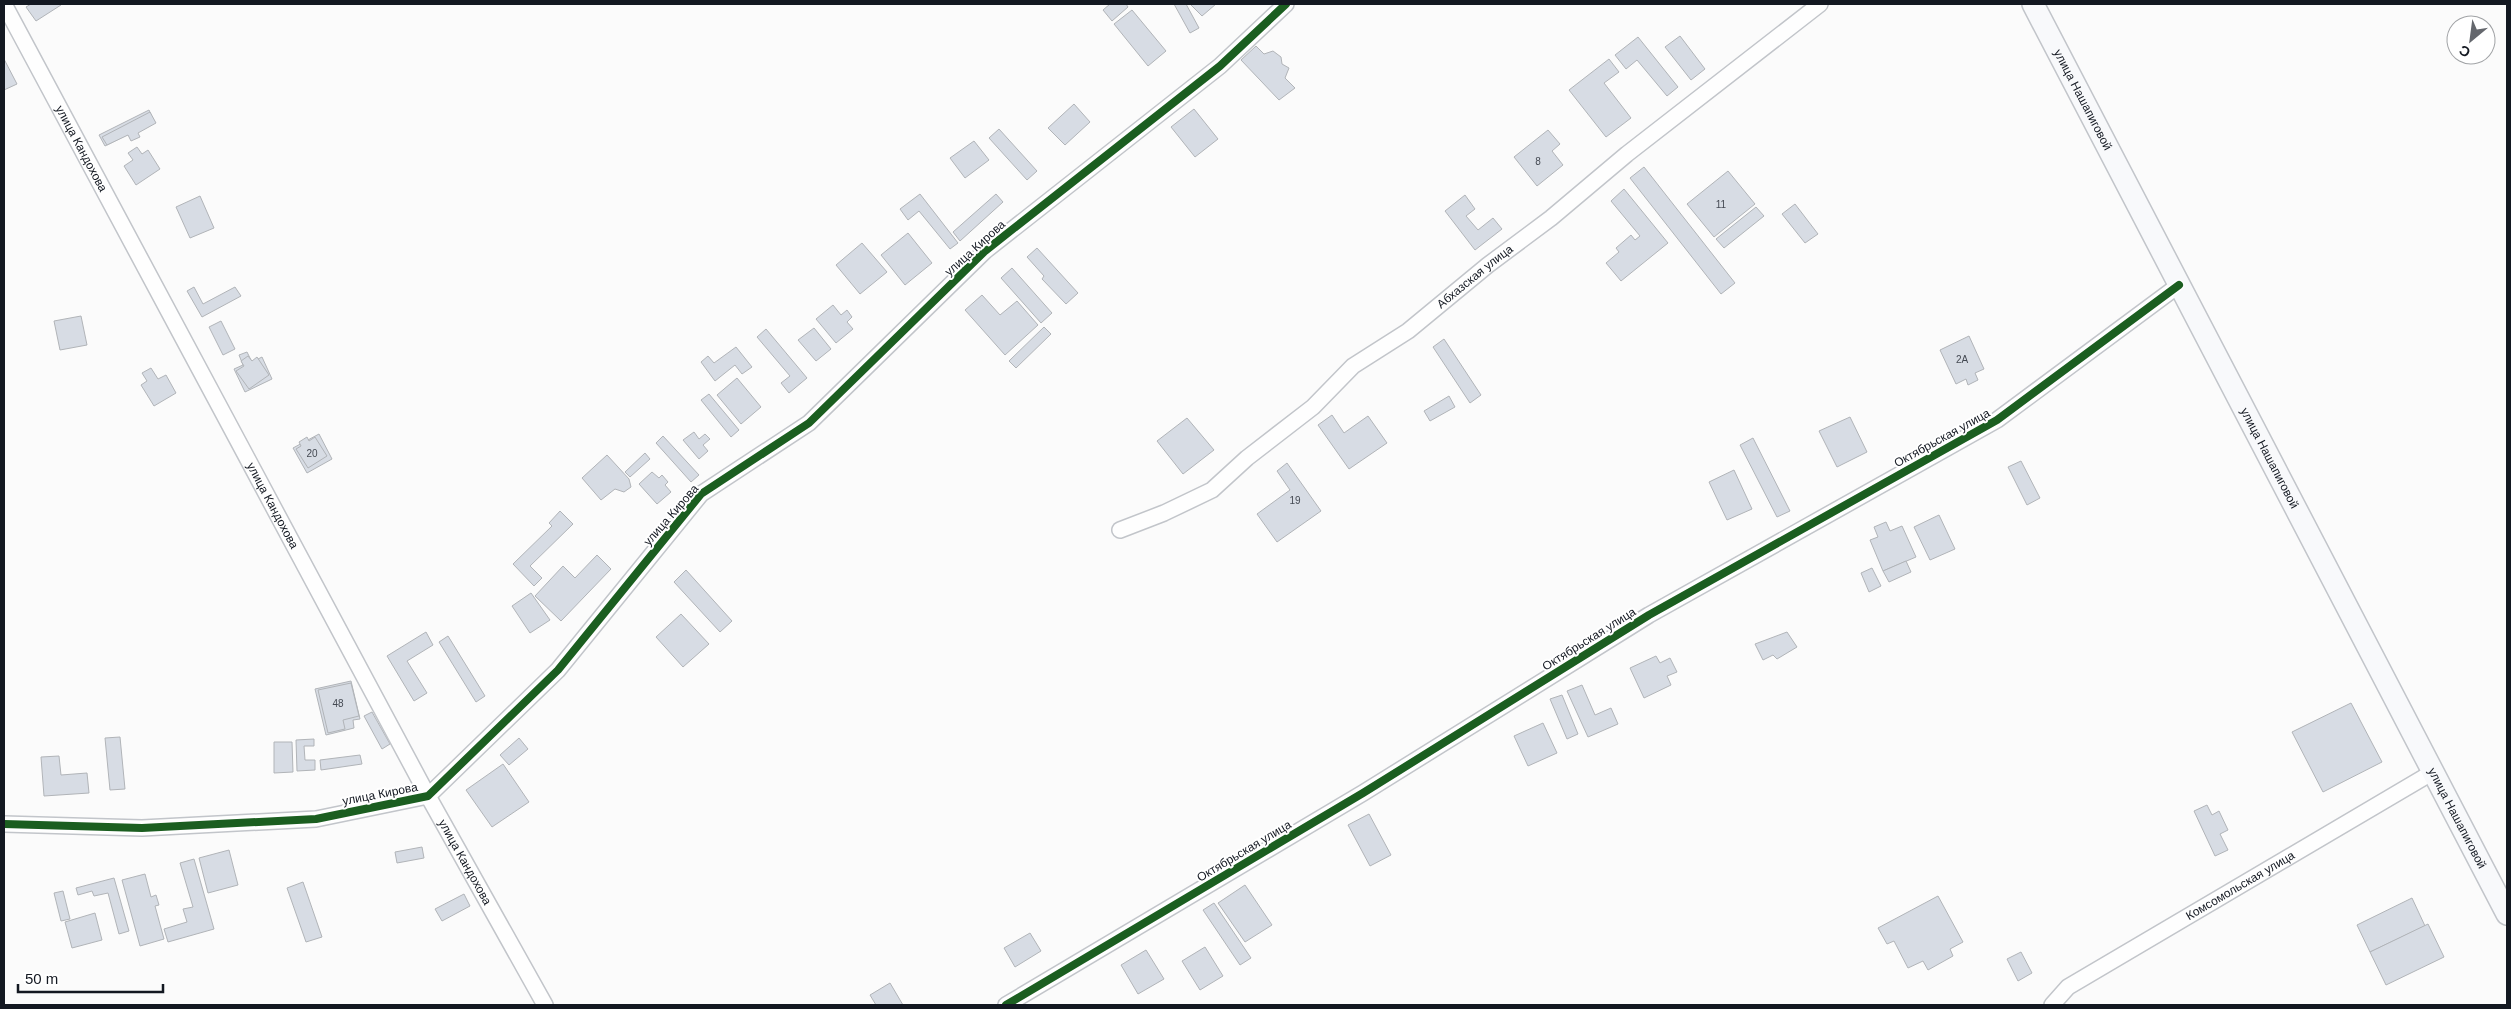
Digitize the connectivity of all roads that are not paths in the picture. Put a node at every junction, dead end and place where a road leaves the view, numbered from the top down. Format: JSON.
{"nodes":[{"id":1,"x":4,"y":4,"type":"edge"},
{"id":2,"x":1286,"y":4,"type":"edge"},
{"id":3,"x":1820,"y":4,"type":"edge"},
{"id":4,"x":2032,"y":4,"type":"edge"},
{"id":5,"x":2179,"y":285,"type":"junction"},
{"id":6,"x":1120,"y":530,"type":"dead end"},
{"id":7,"x":2433,"y":772,"type":"junction"},
{"id":8,"x":428,"y":796,"type":"junction"},
{"id":9,"x":4,"y":824,"type":"edge"},
{"id":10,"x":2507,"y":914,"type":"edge"},
{"id":11,"x":545,"y":1005,"type":"edge"},
{"id":12,"x":1006,"y":1005,"type":"edge"},
{"id":13,"x":2052,"y":1005,"type":"edge"}],
"edges":[{"from":1,"to":8,"type":"street","name":"улица Кандохова"},
{"from":2,"to":8,"type":"street","name":"улица Кирова"},
{"from":3,"to":6,"type":"street","name":"Абхазская улица"},
{"from":4,"to":5,"type":"street","name":"улица Нашапиговой"},
{"from":5,"to":7,"type":"street","name":"улица Нашапиговой"},
{"from":5,"to":12,"type":"street","name":"Октябрьская улица"},
{"from":7,"to":10,"type":"street","name":"улица Нашапиговой"},
{"from":7,"to":13,"type":"street","name":"Комсомольская улица"},
{"from":8,"to":9,"type":"street","name":"улица Кирова"},
{"from":8,"to":11,"type":"street","name":"улица Кандохова"}]}
